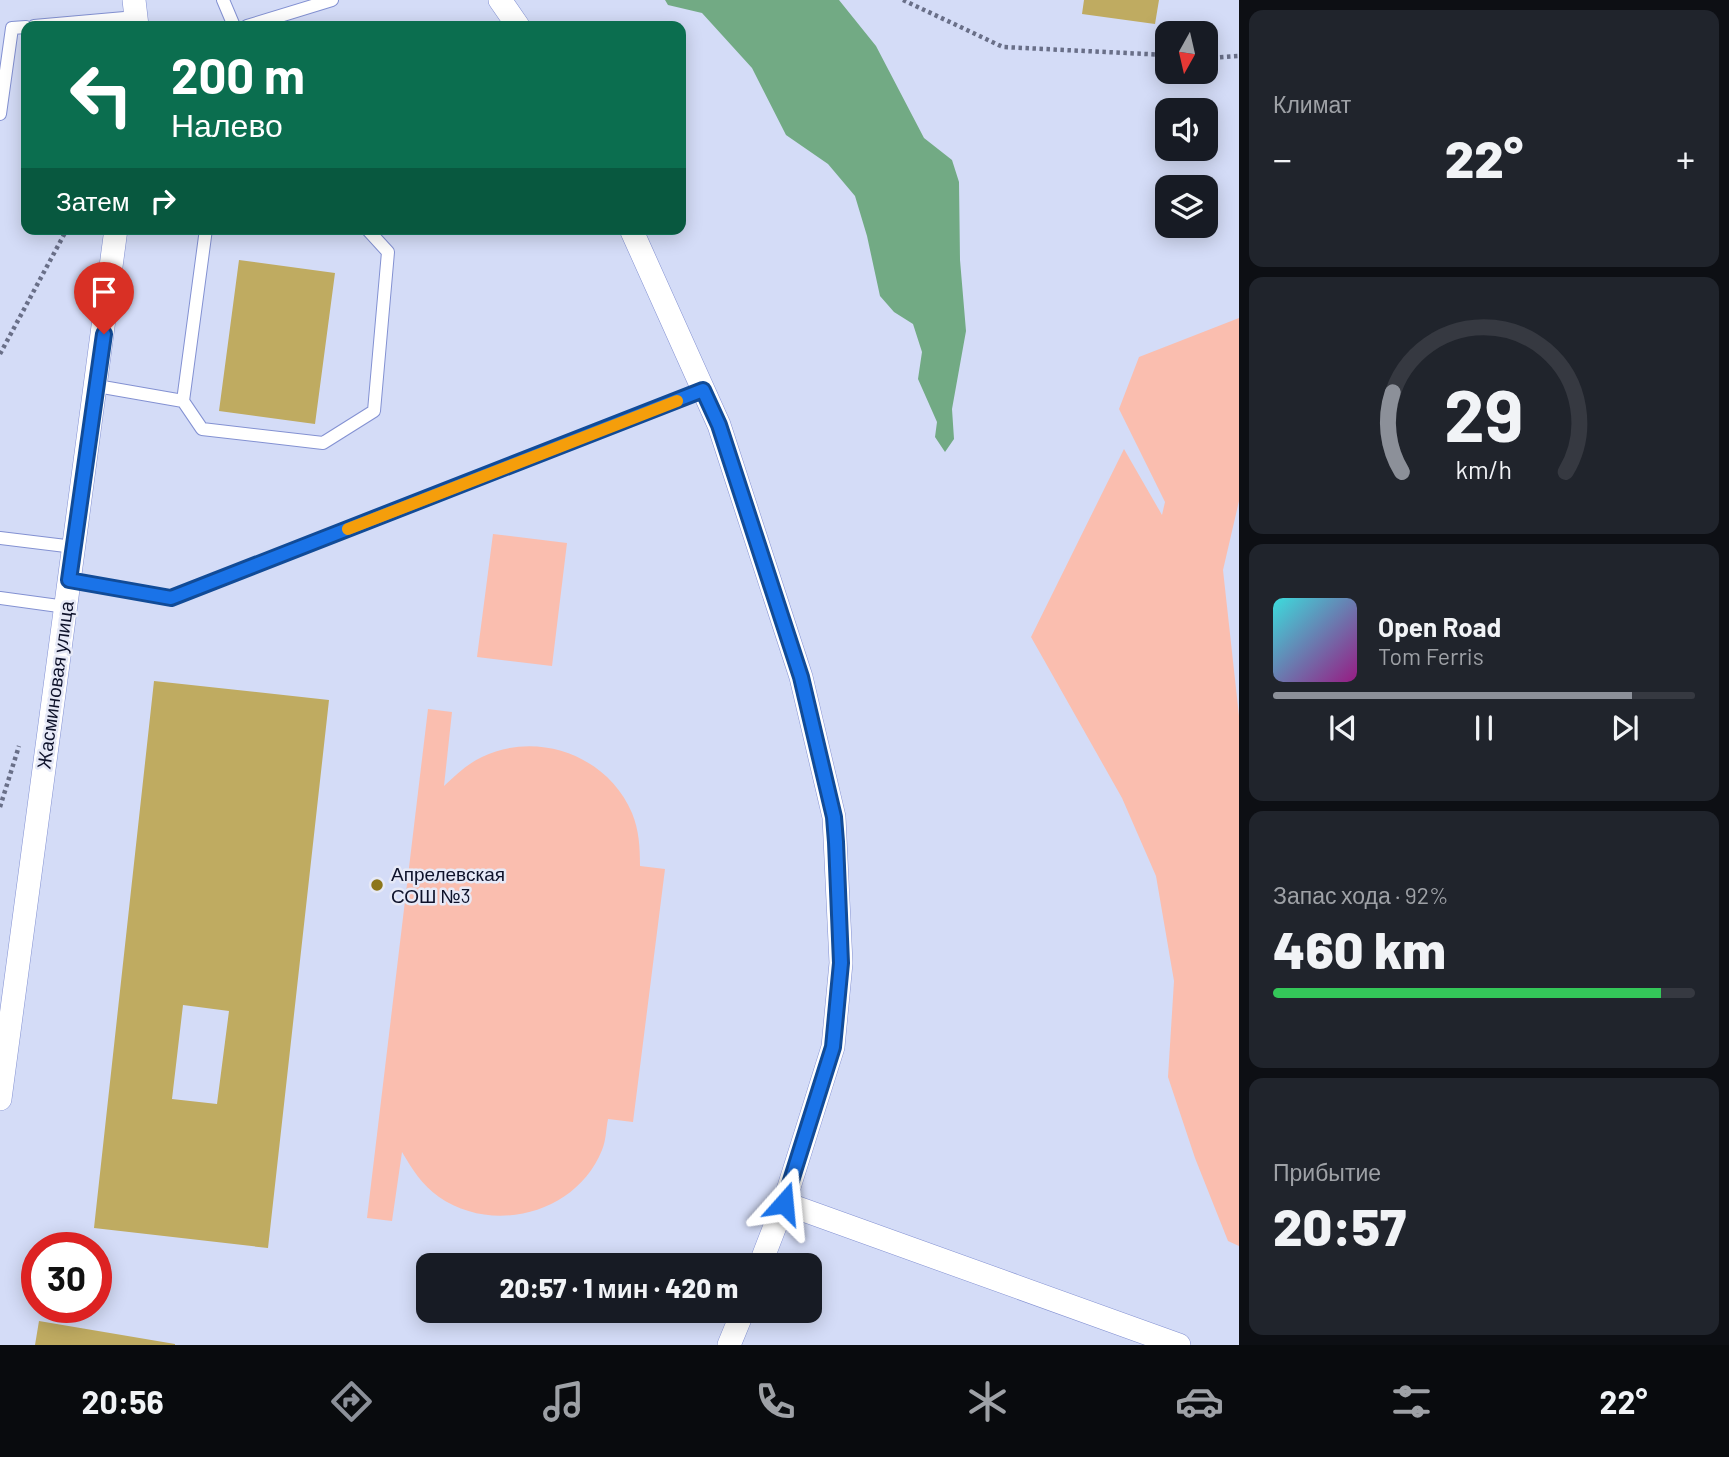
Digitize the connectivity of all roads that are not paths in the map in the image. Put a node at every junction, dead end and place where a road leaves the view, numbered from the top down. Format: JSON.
{"nodes":[{"id":1,"x":223,"y":0,"type":"edge"},
{"id":2,"x":332,"y":0,"type":"edge"},
{"id":3,"x":500,"y":0,"type":"edge"},
{"id":4,"x":136,"y":14,"type":"edge"},
{"id":5,"x":76,"y":21,"type":"edge"},
{"id":6,"x":232,"y":21,"type":"edge"},
{"id":7,"x":263,"y":21,"type":"edge"},
{"id":8,"x":515,"y":21,"type":"edge"},
{"id":9,"x":6,"y":28,"type":"edge"},
{"id":10,"x":0,"y":114,"type":"edge"},
{"id":11,"x":116,"y":235,"type":"edge"},
{"id":12,"x":205,"y":235,"type":"edge"},
{"id":13,"x":373,"y":235,"type":"edge"},
{"id":14,"x":634,"y":235,"type":"edge"},
{"id":15,"x":97,"y":386,"type":"junction"},
{"id":16,"x":703,"y":390,"type":"junction"},
{"id":17,"x":183,"y":401,"type":"junction"},
{"id":18,"x":0,"y":538,"type":"edge"},
{"id":19,"x":74,"y":547,"type":"junction"},
{"id":20,"x":69,"y":580,"type":"junction"},
{"id":21,"x":0,"y":598,"type":"edge"},
{"id":22,"x":66,"y":607,"type":"junction"},
{"id":23,"x":0,"y":1092,"type":"edge"},
{"id":24,"x":784,"y":1203,"type":"junction"},
{"id":25,"x":765,"y":1253,"type":"edge"},
{"id":26,"x":738,"y":1323,"type":"edge"},
{"id":27,"x":729,"y":1345,"type":"edge"},
{"id":28,"x":1179,"y":1345,"type":"edge"}],
"edges":[{"from":1,"to":6,"type":"lane"},
{"from":2,"to":7,"type":"lane"},
{"from":3,"to":8,"type":"street"},
{"from":4,"to":5,"type":"lane"},
{"from":9,"to":10,"type":"lane"},
{"from":11,"to":15,"type":"street","name":"Жасминовая улица"},
{"from":12,"to":17,"type":"lane"},
{"from":13,"to":17,"type":"lane"},
{"from":14,"to":16,"type":"street"},
{"from":15,"to":17,"type":"lane"},
{"from":15,"to":19,"type":"street","name":"Жасминовая улица"},
{"from":16,"to":20,"type":"lane"},
{"from":16,"to":24,"type":"street"},
{"from":18,"to":19,"type":"lane"},
{"from":19,"to":20,"type":"street","name":"Жасминовая улица"},
{"from":20,"to":22,"type":"street","name":"Жасминовая улица"},
{"from":21,"to":22,"type":"lane"},
{"from":22,"to":23,"type":"street","name":"Жасминовая улица"},
{"from":24,"to":25,"type":"street"},
{"from":24,"to":28,"type":"street"},
{"from":26,"to":27,"type":"street"}]}
